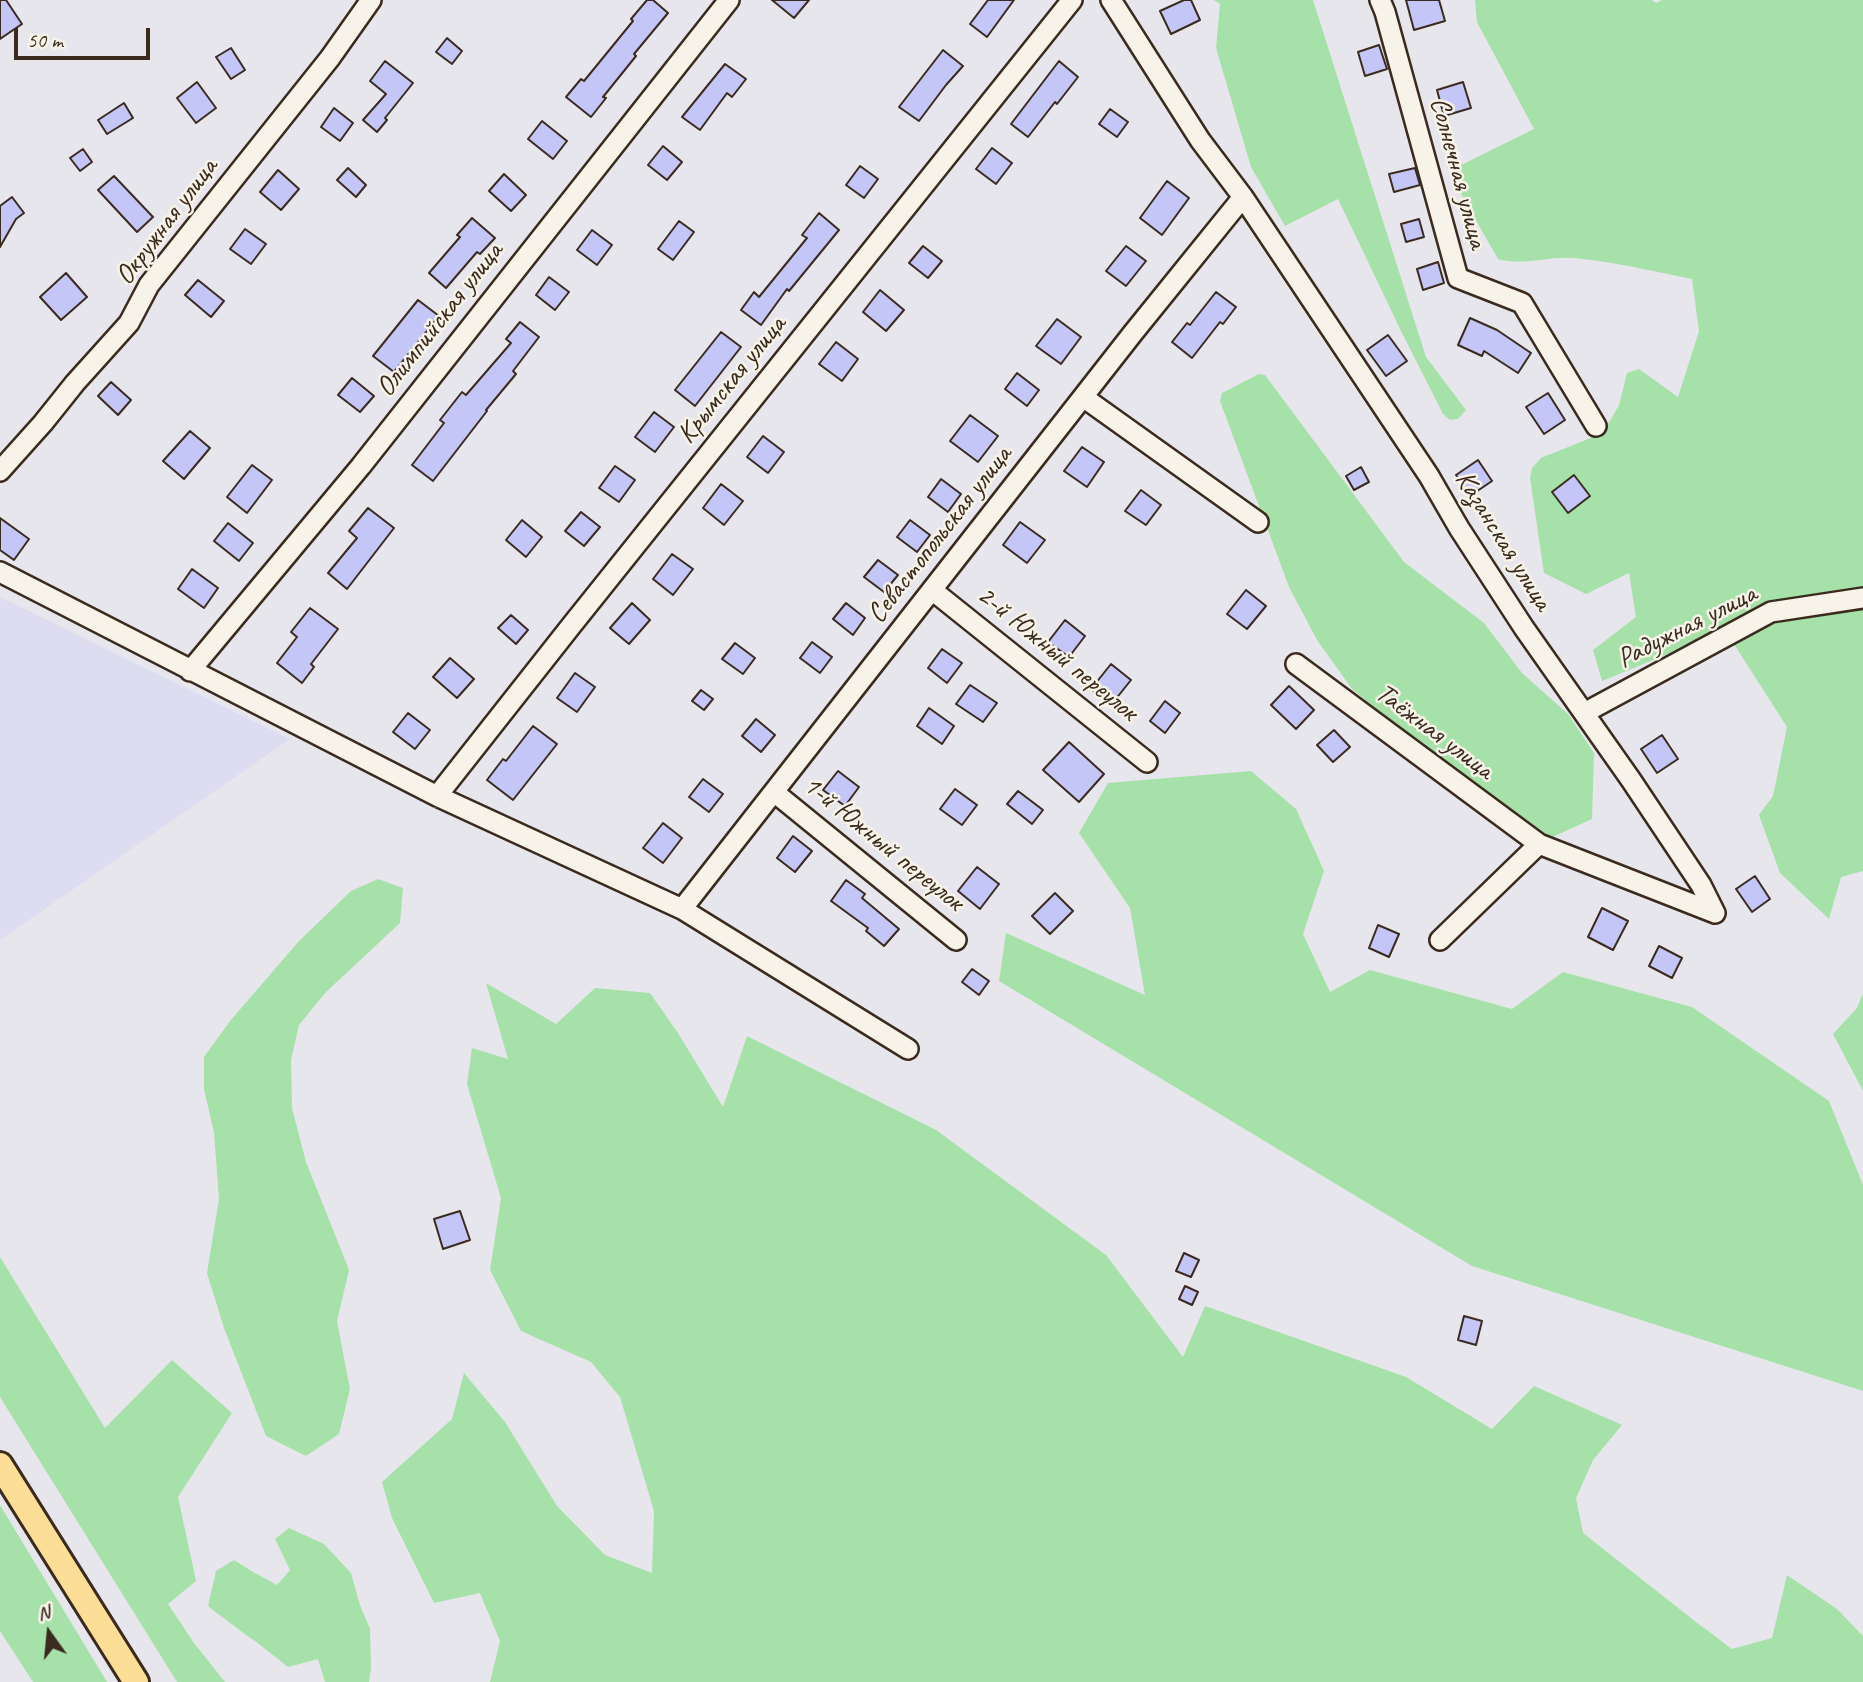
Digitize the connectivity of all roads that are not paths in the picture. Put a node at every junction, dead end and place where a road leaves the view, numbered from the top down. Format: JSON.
{"nodes":[{"id":1,"x":371,"y":0,"type":"edge"},
{"id":2,"x":729,"y":0,"type":"edge"},
{"id":3,"x":1072,"y":0,"type":"edge"},
{"id":4,"x":1111,"y":0,"type":"edge"},
{"id":5,"x":1380,"y":0,"type":"edge"},
{"id":6,"x":1243,"y":197,"type":"junction"},
{"id":7,"x":1083,"y":397,"type":"junction"},
{"id":8,"x":1597,"y":426,"type":"dead end"},
{"id":9,"x":0,"y":471,"type":"edge"},
{"id":10,"x":1258,"y":522,"type":"dead end"},
{"id":11,"x":0,"y":572,"type":"edge"},
{"id":12,"x":932,"y":590,"type":"junction"},
{"id":13,"x":1863,"y":598,"type":"edge"},
{"id":14,"x":1296,"y":664,"type":"dead end"},
{"id":15,"x":190,"y":671,"type":"junction"},
{"id":16,"x":1584,"y":712,"type":"junction"},
{"id":17,"x":1147,"y":762,"type":"dead end"},
{"id":18,"x":774,"y":792,"type":"junction"},
{"id":19,"x":437,"y":796,"type":"junction"},
{"id":20,"x":1539,"y":844,"type":"junction"},
{"id":21,"x":682,"y":909,"type":"junction"},
{"id":22,"x":1715,"y":913,"type":"joint"},
{"id":23,"x":956,"y":940,"type":"dead end"},
{"id":24,"x":1440,"y":940,"type":"dead end"},
{"id":25,"x":908,"y":1049,"type":"dead end"},
{"id":26,"x":0,"y":1465,"type":"edge"},
{"id":27,"x":136,"y":1682,"type":"edge"}],
"edges":[{"from":1,"to":9,"type":"street","name":"Окружная улица"},
{"from":2,"to":15,"type":"street","name":"Олимпийская улица"},
{"from":3,"to":19,"type":"street","name":"Крымская улица"},
{"from":4,"to":6,"type":"street","name":"Казанская улица"},
{"from":5,"to":8,"type":"street","name":"Солнечная улица"},
{"from":6,"to":7,"type":"street","name":"Севастопольская улица"},
{"from":6,"to":16,"type":"street","name":"Казанская улица"},
{"from":7,"to":10,"type":"street"},
{"from":7,"to":12,"type":"street","name":"Севастопольская улица"},
{"from":11,"to":15,"type":"street"},
{"from":12,"to":17,"type":"street","name":"2-й Южный переулок"},
{"from":12,"to":18,"type":"street","name":"Севастопольская улица"},
{"from":13,"to":16,"type":"street","name":"Радужная улица"},
{"from":14,"to":20,"type":"street","name":"Таёжная улица"},
{"from":15,"to":19,"type":"street"},
{"from":16,"to":22,"type":"street","name":"Казанская улица"},
{"from":18,"to":21,"type":"street","name":"Севастопольская улица"},
{"from":18,"to":23,"type":"street","name":"1-й Южный переулок"},
{"from":19,"to":21,"type":"street"},
{"from":20,"to":22,"type":"street","name":"Таёжная улица"},
{"from":20,"to":24,"type":"street"},
{"from":21,"to":25,"type":"street"},
{"from":26,"to":27,"type":"main road"}]}
